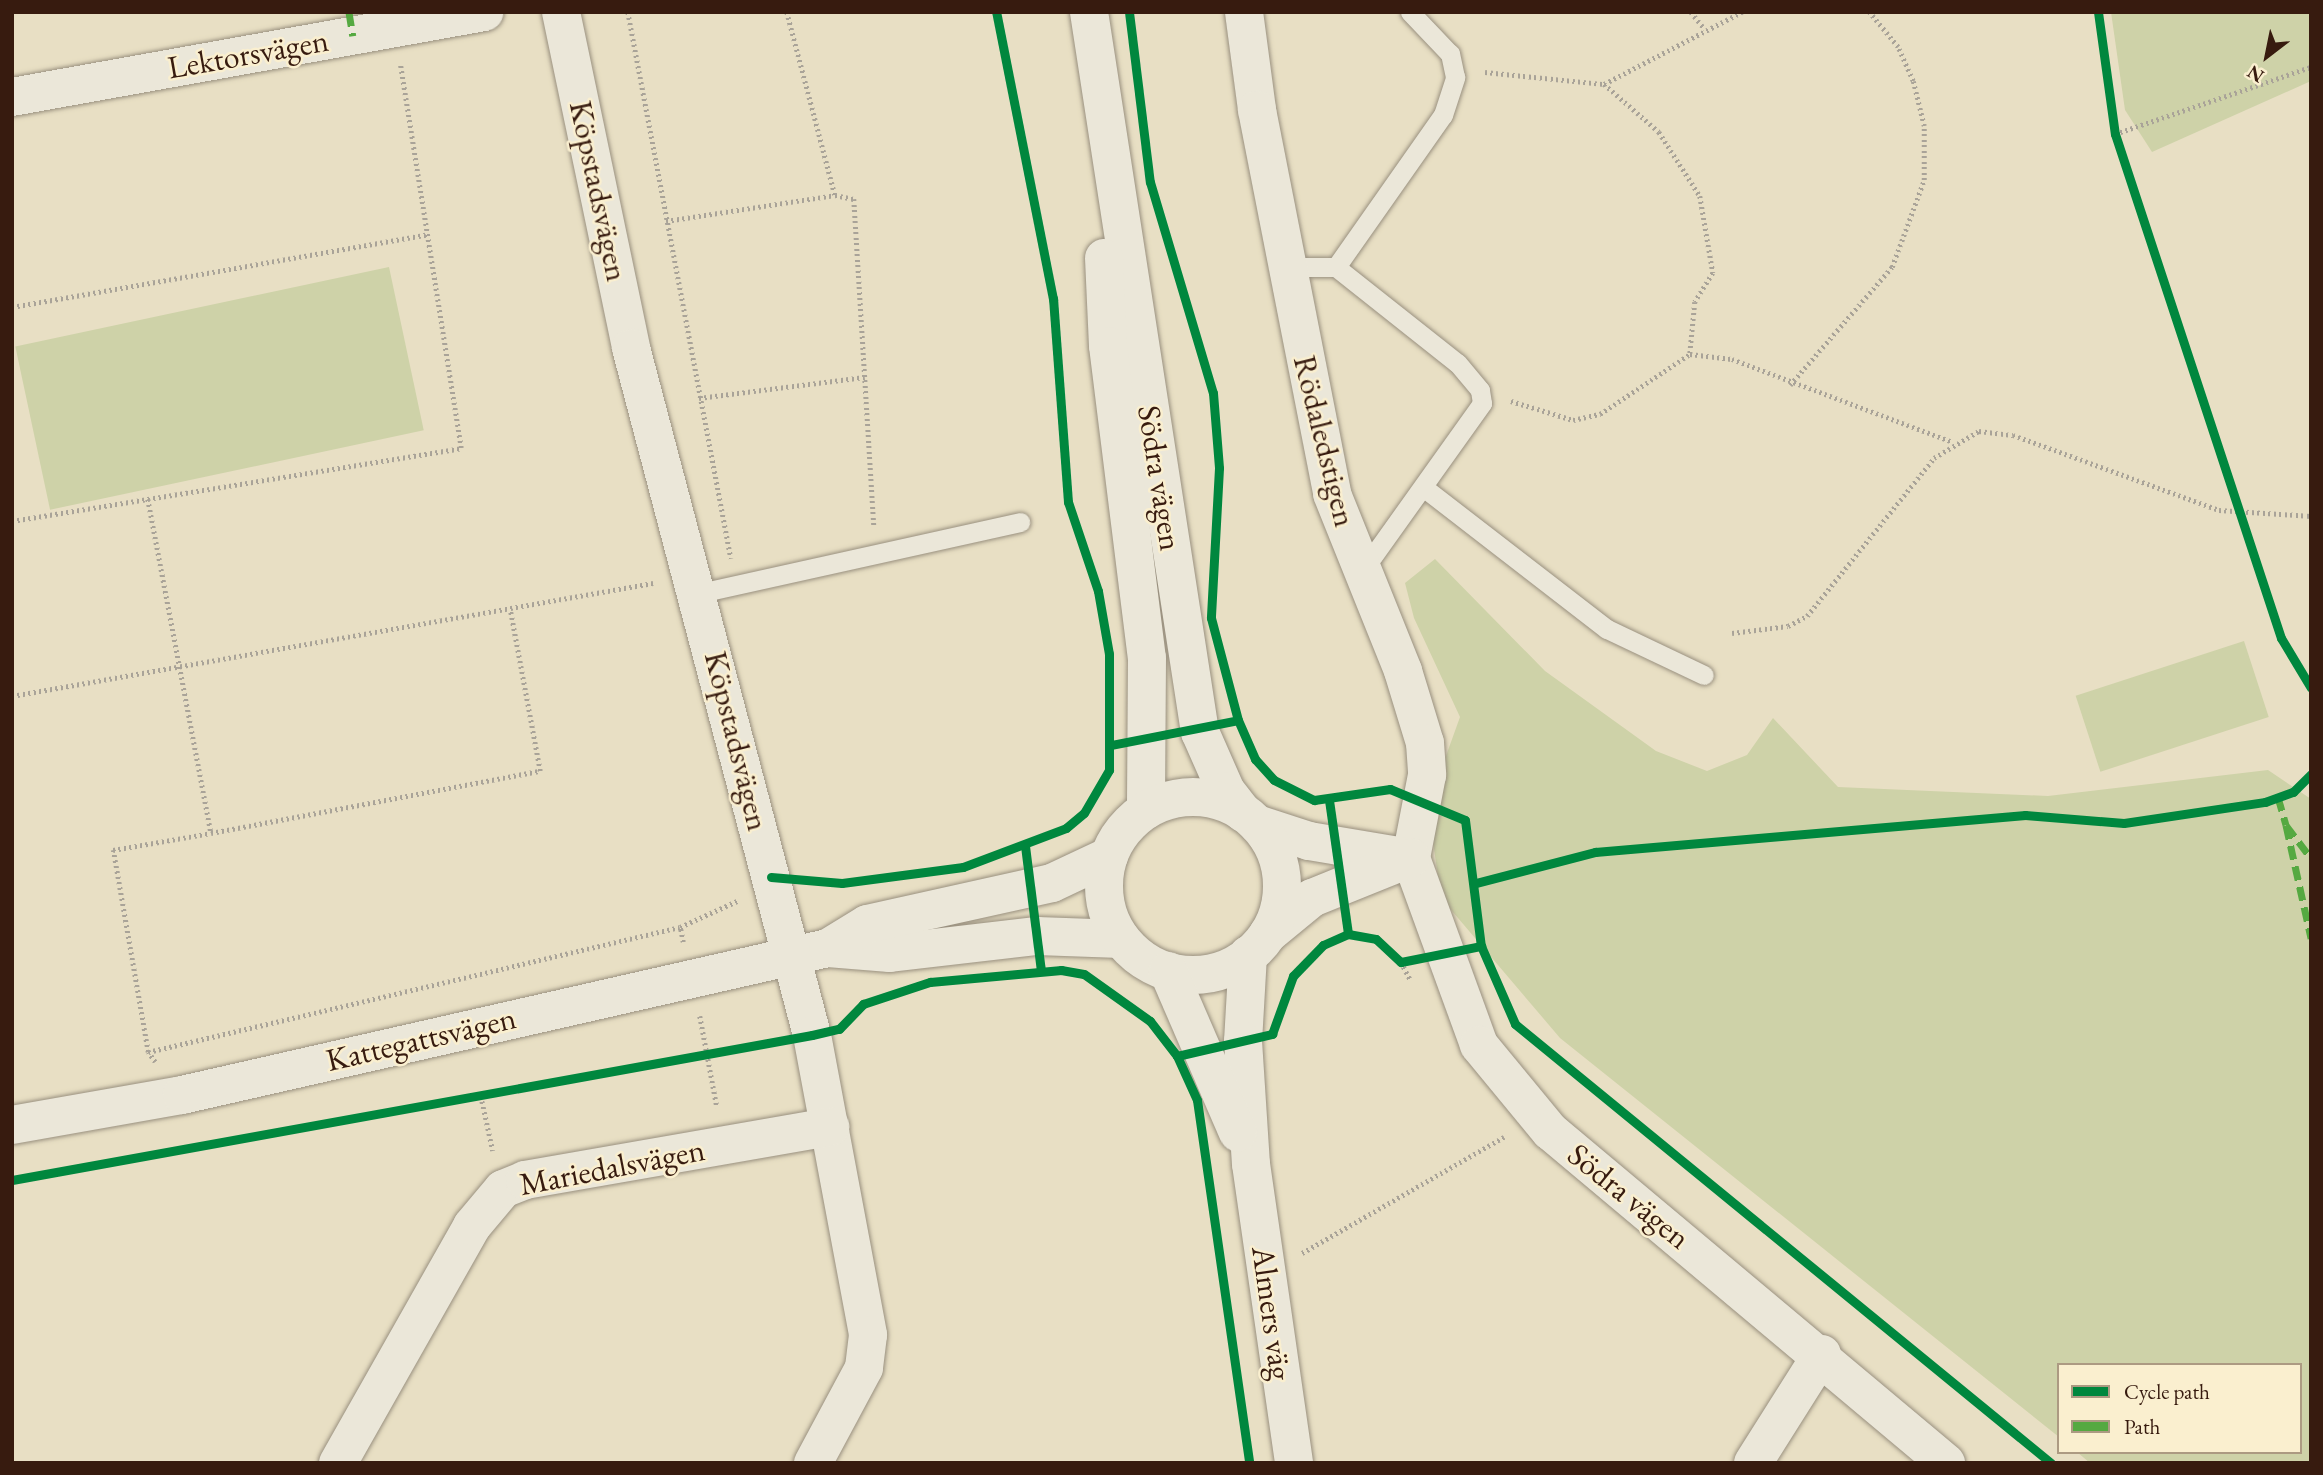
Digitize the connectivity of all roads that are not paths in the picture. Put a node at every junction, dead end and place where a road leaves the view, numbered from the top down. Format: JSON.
{"nodes":[{"id":1,"x":484,"y":12,"type":"edge"},
{"id":2,"x":561,"y":12,"type":"edge"},
{"id":3,"x":1089,"y":12,"type":"edge"},
{"id":4,"x":1244,"y":12,"type":"edge"},
{"id":5,"x":1410,"y":12,"type":"edge"},
{"id":6,"x":12,"y":97,"type":"edge"},
{"id":7,"x":1104,"y":133,"type":"junction"},
{"id":8,"x":1288,"y":267,"type":"junction"},
{"id":9,"x":1336,"y":267,"type":"junction"},
{"id":10,"x":1423,"y":487,"type":"junction"},
{"id":11,"x":1020,"y":522,"type":"dead end"},
{"id":12,"x":1358,"y":565,"type":"junction"},
{"id":13,"x":711,"y":584,"type":"junction"},
{"id":14,"x":1704,"y":675,"type":"dead end"},
{"id":15,"x":1146,"y":810,"type":"junction"},
{"id":16,"x":1250,"y":818,"type":"junction"},
{"id":17,"x":1109,"y":856,"type":"junction"},
{"id":18,"x":1411,"y":858,"type":"junction"},
{"id":19,"x":1121,"y":939,"type":"junction"},
{"id":20,"x":1258,"y":944,"type":"junction"},
{"id":21,"x":828,"y":948,"type":"junction"},
{"id":22,"x":791,"y":957,"type":"junction"},
{"id":23,"x":1168,"y":971,"type":"junction"},
{"id":24,"x":12,"y":1125,"type":"edge"},
{"id":25,"x":830,"y":1127,"type":"junction"},
{"id":26,"x":1251,"y":1164,"type":"junction"},
{"id":27,"x":1822,"y":1354,"type":"junction"},
{"id":28,"x":338,"y":1463,"type":"edge"},
{"id":29,"x":813,"y":1463,"type":"edge"},
{"id":30,"x":1294,"y":1463,"type":"edge"},
{"id":31,"x":1753,"y":1463,"type":"edge"},
{"id":32,"x":1946,"y":1463,"type":"edge"}],
"edges":[{"from":1,"to":6,"type":"street","name":"Lektorsvägen"},
{"from":2,"to":13,"type":"street","name":"Köpstadsvägen"},
{"from":3,"to":7,"type":"street","name":"Södra vägen"},
{"from":4,"to":8,"type":"street","name":"Rödaledstigen"},
{"from":5,"to":9,"type":"lane"},
{"from":7,"to":15,"type":"street","name":"Södra vägen"},
{"from":7,"to":16,"type":"street","name":"Södra vägen"},
{"from":8,"to":9,"type":"lane"},
{"from":8,"to":12,"type":"street","name":"Rödaledstigen"},
{"from":9,"to":10,"type":"lane"},
{"from":10,"to":12,"type":"lane"},
{"from":10,"to":14,"type":"lane"},
{"from":11,"to":13,"type":"lane"},
{"from":12,"to":18,"type":"street","name":"Rödaledstigen"},
{"from":13,"to":22,"type":"street","name":"Köpstadsvägen"},
{"from":15,"to":16,"type":"street"},
{"from":15,"to":17,"type":"street"},
{"from":16,"to":18,"type":"street"},
{"from":16,"to":20,"type":"street"},
{"from":17,"to":19,"type":"street"},
{"from":17,"to":21,"type":"street","name":"Kattegattsvägen"},
{"from":18,"to":20,"type":"street"},
{"from":18,"to":27,"type":"street","name":"Södra vägen"},
{"from":19,"to":21,"type":"street","name":"Kattegattsvägen"},
{"from":19,"to":23,"type":"street"},
{"from":20,"to":23,"type":"street"},
{"from":20,"to":26,"type":"street","name":"Almers väg"},
{"from":21,"to":22,"type":"street","name":"Kattegattsvägen"},
{"from":22,"to":24,"type":"street","name":"Kattegattsvägen"},
{"from":22,"to":25,"type":"street","name":"Köpstadsvägen"},
{"from":23,"to":26,"type":"street","name":"Almers väg"},
{"from":25,"to":28,"type":"street","name":"Mariedalsvägen"},
{"from":25,"to":29,"type":"street","name":"Köpstadsvägen"},
{"from":26,"to":30,"type":"street","name":"Almers väg"},
{"from":27,"to":31,"type":"street"},
{"from":27,"to":32,"type":"street","name":"Södra vägen"}]}
